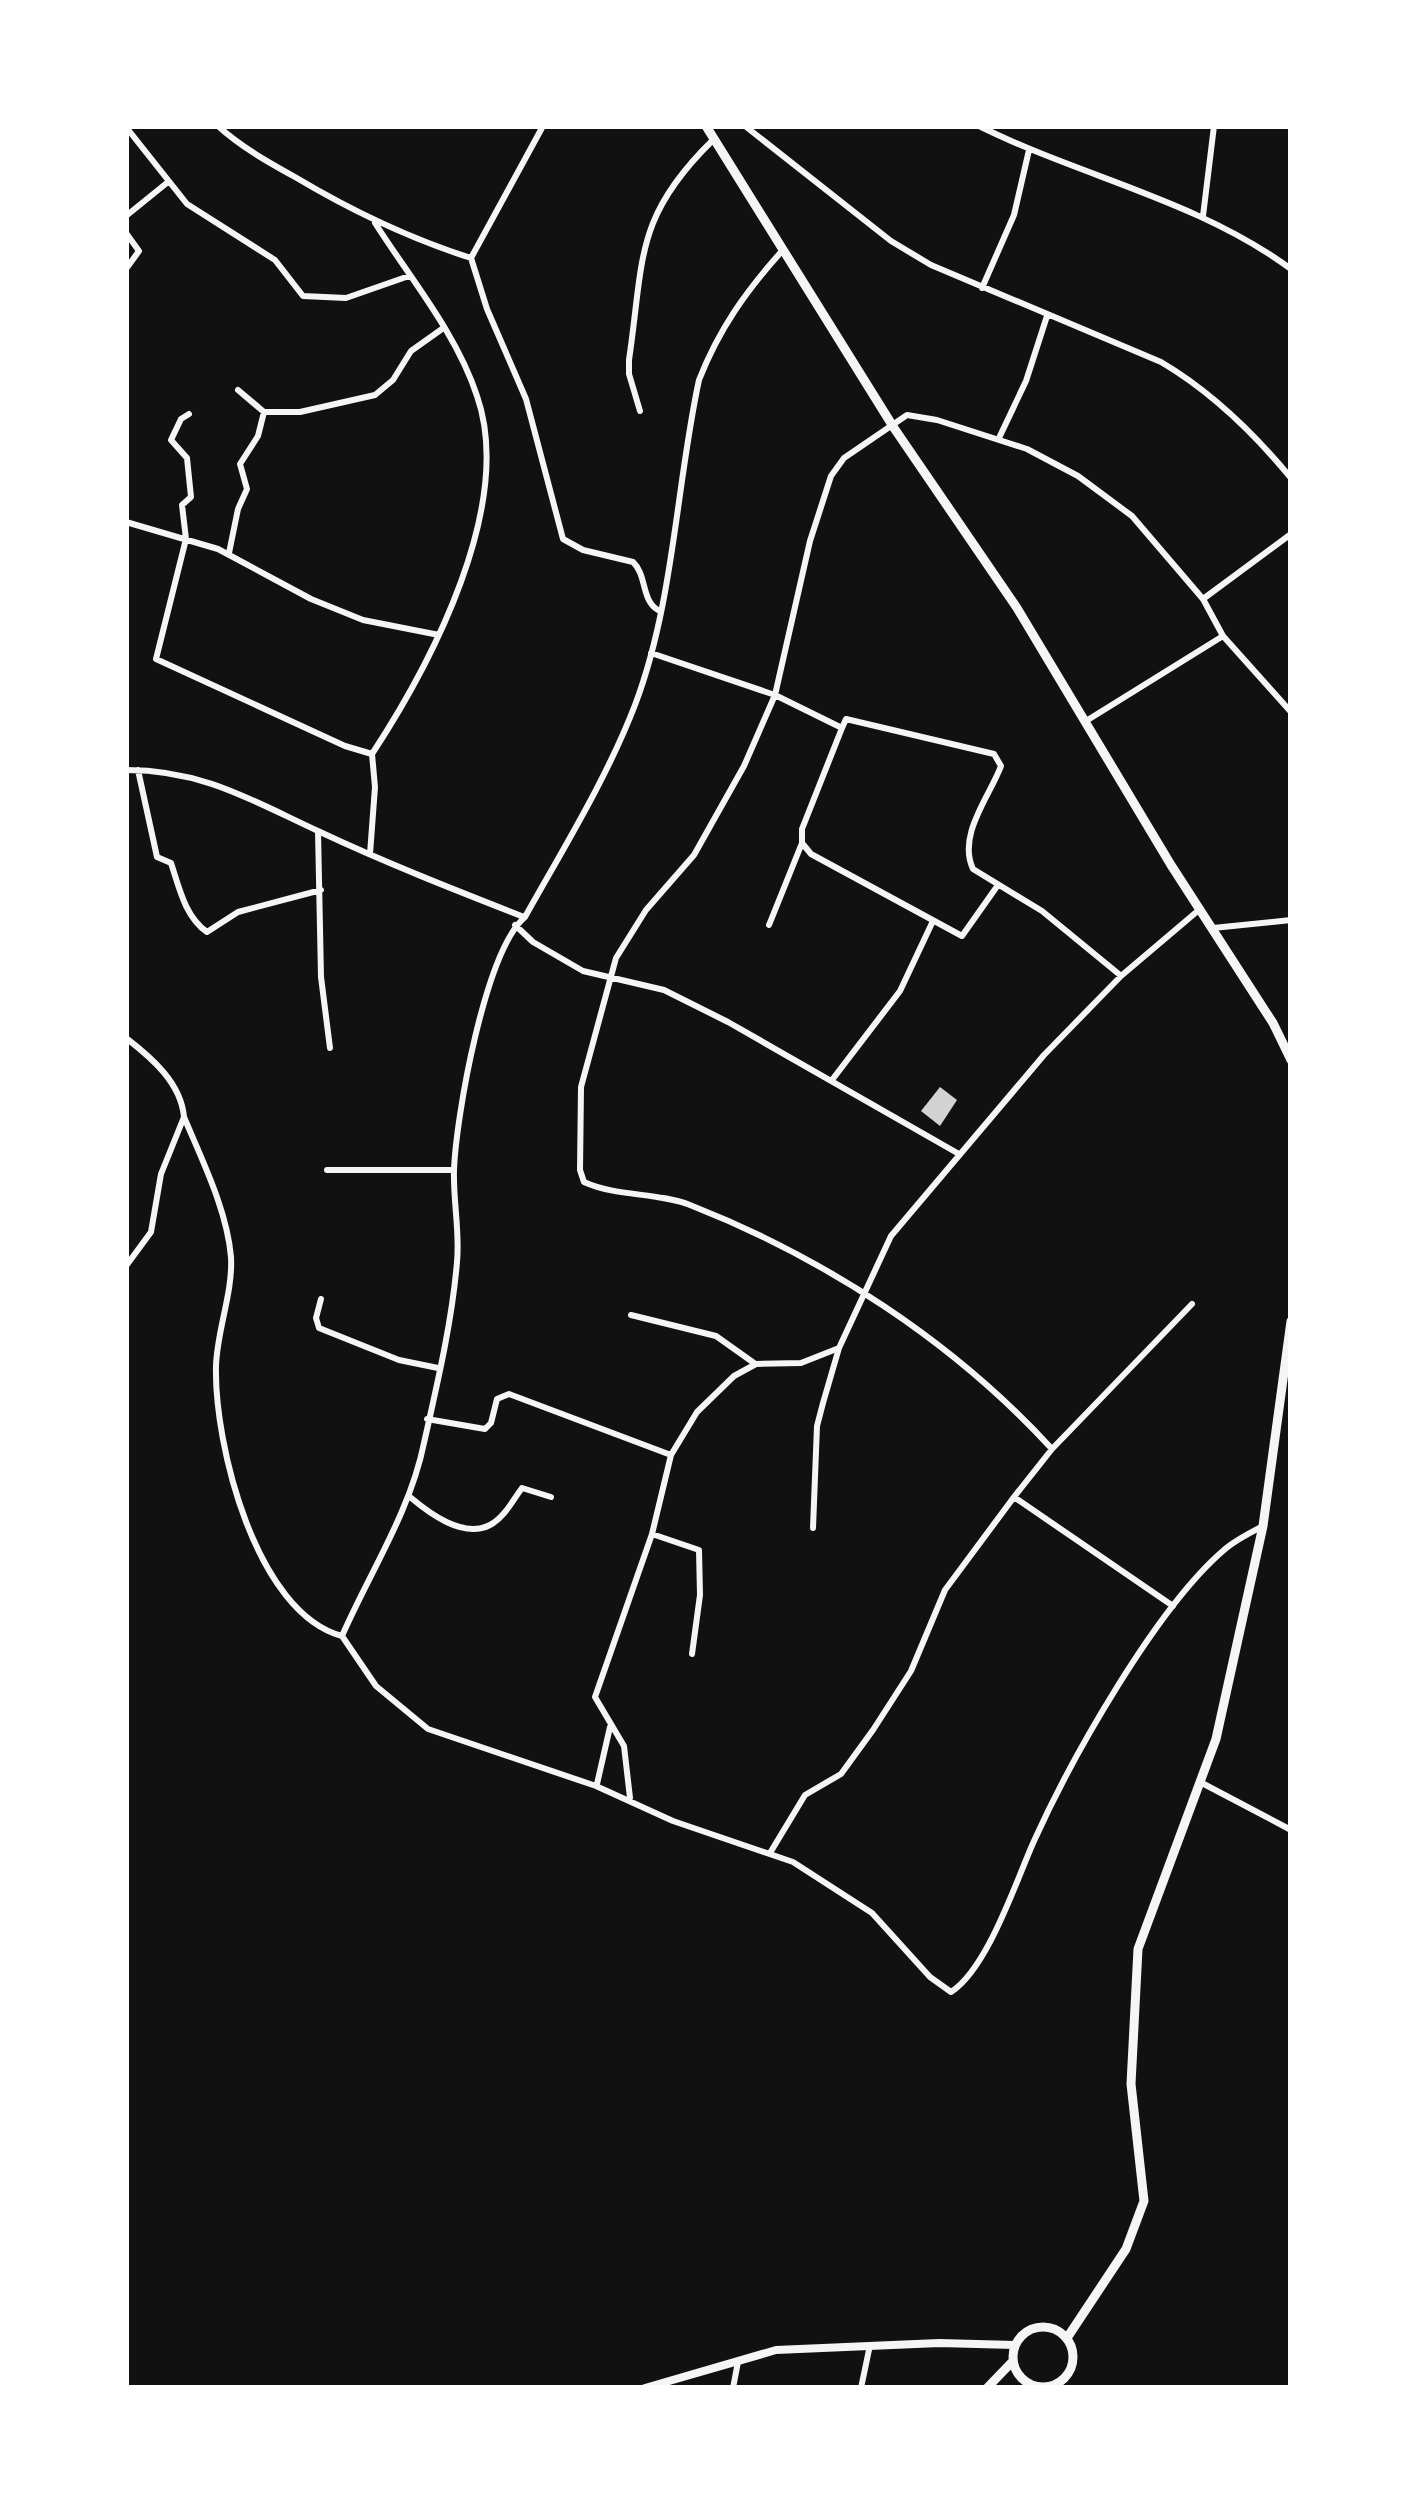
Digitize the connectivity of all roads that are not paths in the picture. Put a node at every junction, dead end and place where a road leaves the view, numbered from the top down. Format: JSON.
{"nodes":[{"id":1,"x":218,"y":126,"type":"edge"},
{"id":2,"x":543,"y":126,"type":"edge"},
{"id":3,"x":707,"y":126,"type":"edge"},
{"id":4,"x":745,"y":126,"type":"edge"},
{"id":5,"x":979,"y":126,"type":"edge"},
{"id":6,"x":1214,"y":126,"type":"edge"},
{"id":7,"x":126,"y":127,"type":"edge"},
{"id":8,"x":713,"y":140,"type":"junction"},
{"id":9,"x":1029,"y":150,"type":"junction"},
{"id":10,"x":168,"y":182,"type":"junction"},
{"id":11,"x":126,"y":216,"type":"edge"},
{"id":12,"x":1203,"y":217,"type":"junction"},
{"id":13,"x":375,"y":223,"type":"junction"},
{"id":14,"x":126,"y":233,"type":"edge"},
{"id":15,"x":782,"y":251,"type":"junction"},
{"id":16,"x":472,"y":258,"type":"junction"},
{"id":17,"x":1290,"y":267,"type":"edge"},
{"id":18,"x":126,"y":268,"type":"edge"},
{"id":19,"x":409,"y":276,"type":"junction"},
{"id":20,"x":982,"y":288,"type":"junction"},
{"id":21,"x":1048,"y":316,"type":"junction"},
{"id":22,"x":442,"y":328,"type":"junction"},
{"id":23,"x":238,"y":390,"type":"dead end"},
{"id":24,"x":640,"y":411,"type":"dead end"},
{"id":25,"x":264,"y":412,"type":"junction"},
{"id":26,"x":189,"y":414,"type":"dead end"},
{"id":27,"x":894,"y":428,"type":"junction"},
{"id":28,"x":999,"y":438,"type":"junction"},
{"id":29,"x":1291,"y":478,"type":"edge"},
{"id":30,"x":126,"y":522,"type":"edge"},
{"id":31,"x":1291,"y":534,"type":"edge"},
{"id":32,"x":185,"y":539,"type":"junction"},
{"id":33,"x":229,"y":555,"type":"junction"},
{"id":34,"x":1203,"y":599,"type":"junction"},
{"id":35,"x":660,"y":610,"type":"junction"},
{"id":36,"x":439,"y":635,"type":"junction"},
{"id":37,"x":1223,"y":636,"type":"junction"},
{"id":38,"x":651,"y":653,"type":"junction"},
{"id":39,"x":775,"y":695,"type":"junction"},
{"id":40,"x":1291,"y":712,"type":"edge"},
{"id":41,"x":1086,"y":721,"type":"junction"},
{"id":42,"x":842,"y":728,"type":"junction"},
{"id":43,"x":372,"y":754,"type":"junction"},
{"id":44,"x":126,"y":770,"type":"edge"},
{"id":45,"x":138,"y":770,"type":"junction"},
{"id":46,"x":318,"y":831,"type":"junction"},
{"id":47,"x":802,"y":843,"type":"junction"},
{"id":48,"x":370,"y":854,"type":"junction"},
{"id":49,"x":998,"y":885,"type":"junction"},
{"id":50,"x":321,"y":890,"type":"junction"},
{"id":51,"x":1201,"y":909,"type":"junction"},
{"id":52,"x":525,"y":917,"type":"junction"},
{"id":53,"x":1291,"y":920,"type":"edge"},
{"id":54,"x":932,"y":923,"type":"junction"},
{"id":55,"x":769,"y":925,"type":"dead end"},
{"id":56,"x":515,"y":926,"type":"junction"},
{"id":57,"x":1213,"y":928,"type":"junction"},
{"id":58,"x":1121,"y":976,"type":"junction"},
{"id":59,"x":609,"y":977,"type":"junction"},
{"id":60,"x":126,"y":1038,"type":"edge"},
{"id":61,"x":330,"y":1048,"type":"dead end"},
{"id":62,"x":1291,"y":1060,"type":"edge"},
{"id":63,"x":832,"y":1080,"type":"junction"},
{"id":64,"x":184,"y":1117,"type":"junction"},
{"id":65,"x":958,"y":1154,"type":"junction"},
{"id":66,"x":327,"y":1170,"type":"dead end"},
{"id":67,"x":454,"y":1170,"type":"junction"},
{"id":68,"x":126,"y":1267,"type":"edge"},
{"id":69,"x":865,"y":1295,"type":"junction"},
{"id":70,"x":321,"y":1299,"type":"dead end"},
{"id":71,"x":1192,"y":1304,"type":"dead end"},
{"id":72,"x":632,"y":1315,"type":"dead end"},
{"id":73,"x":1291,"y":1321,"type":"edge"},
{"id":74,"x":839,"y":1348,"type":"junction"},
{"id":75,"x":756,"y":1364,"type":"junction"},
{"id":76,"x":1288,"y":1364,"type":"edge"},
{"id":77,"x":438,"y":1368,"type":"junction"},
{"id":78,"x":427,"y":1419,"type":"junction"},
{"id":79,"x":1052,"y":1449,"type":"junction"},
{"id":80,"x":671,"y":1456,"type":"junction"},
{"id":81,"x":410,"y":1497,"type":"junction"},
{"id":82,"x":551,"y":1497,"type":"dead end"},
{"id":83,"x":1014,"y":1497,"type":"junction"},
{"id":84,"x":1263,"y":1526,"type":"junction"},
{"id":85,"x":814,"y":1528,"type":"dead end"},
{"id":86,"x":652,"y":1534,"type":"junction"},
{"id":87,"x":1173,"y":1606,"type":"junction"},
{"id":88,"x":342,"y":1636,"type":"junction"},
{"id":89,"x":692,"y":1654,"type":"dead end"},
{"id":90,"x":611,"y":1724,"type":"junction"},
{"id":91,"x":1200,"y":1782,"type":"junction"},
{"id":92,"x":596,"y":1786,"type":"junction"},
{"id":93,"x":630,"y":1798,"type":"junction"},
{"id":94,"x":1291,"y":1830,"type":"edge"},
{"id":95,"x":770,"y":1853,"type":"junction"},
{"id":96,"x":1067,"y":2338,"type":"junction"},
{"id":97,"x":870,"y":2345,"type":"junction"},
{"id":98,"x":1015,"y":2345,"type":"junction"},
{"id":99,"x":738,"y":2359,"type":"junction"},
{"id":100,"x":1013,"y":2361,"type":"junction"},
{"id":101,"x":1047,"y":2387,"type":"edge"},
{"id":102,"x":645,"y":2388,"type":"edge"},
{"id":103,"x":734,"y":2388,"type":"edge"},
{"id":104,"x":860,"y":2388,"type":"edge"},
{"id":105,"x":987,"y":2388,"type":"edge"}],
"edges":[{"from":1,"to":13,"type":"street"},
{"from":2,"to":16,"type":"street"},
{"from":3,"to":8,"type":"main road"},
{"from":4,"to":20,"type":"street"},
{"from":5,"to":9,"type":"street"},
{"from":6,"to":12,"type":"street"},
{"from":7,"to":10,"type":"street"},
{"from":8,"to":15,"type":"main road"},
{"from":8,"to":24,"type":"street"},
{"from":9,"to":12,"type":"street"},
{"from":9,"to":20,"type":"street"},
{"from":10,"to":11,"type":"street"},
{"from":10,"to":19,"type":"street"},
{"from":12,"to":17,"type":"street"},
{"from":13,"to":16,"type":"street"},
{"from":13,"to":19,"type":"street"},
{"from":14,"to":18,"type":"street"},
{"from":15,"to":27,"type":"main road"},
{"from":15,"to":35,"type":"street"},
{"from":16,"to":35,"type":"street"},
{"from":19,"to":22,"type":"street"},
{"from":20,"to":21,"type":"street"},
{"from":21,"to":28,"type":"street"},
{"from":21,"to":29,"type":"street"},
{"from":22,"to":25,"type":"street"},
{"from":22,"to":36,"type":"street"},
{"from":23,"to":25,"type":"street"},
{"from":25,"to":33,"type":"street"},
{"from":26,"to":32,"type":"street"},
{"from":27,"to":28,"type":"street"},
{"from":27,"to":39,"type":"street"},
{"from":27,"to":41,"type":"main road"},
{"from":28,"to":34,"type":"street"},
{"from":30,"to":32,"type":"street"},
{"from":31,"to":34,"type":"street"},
{"from":32,"to":33,"type":"street"},
{"from":32,"to":43,"type":"street"},
{"from":33,"to":36,"type":"street"},
{"from":34,"to":37,"type":"street"},
{"from":35,"to":38,"type":"street"},
{"from":36,"to":43,"type":"street"},
{"from":37,"to":40,"type":"street"},
{"from":37,"to":41,"type":"street"},
{"from":38,"to":39,"type":"street"},
{"from":38,"to":52,"type":"street"},
{"from":39,"to":42,"type":"street"},
{"from":39,"to":59,"type":"street"},
{"from":41,"to":51,"type":"main road"},
{"from":42,"to":47,"type":"street"},
{"from":42,"to":49,"type":"street"},
{"from":43,"to":48,"type":"street"},
{"from":44,"to":45,"type":"street"},
{"from":45,"to":46,"type":"street"},
{"from":45,"to":50,"type":"street"},
{"from":46,"to":48,"type":"street"},
{"from":46,"to":50,"type":"street"},
{"from":47,"to":54,"type":"street"},
{"from":47,"to":55,"type":"street"},
{"from":48,"to":52,"type":"street"},
{"from":49,"to":54,"type":"street"},
{"from":49,"to":58,"type":"street"},
{"from":50,"to":61,"type":"street"},
{"from":51,"to":57,"type":"main road"},
{"from":51,"to":58,"type":"street"},
{"from":52,"to":56,"type":"street"},
{"from":53,"to":57,"type":"street"},
{"from":54,"to":63,"type":"street"},
{"from":56,"to":59,"type":"street"},
{"from":56,"to":67,"type":"street"},
{"from":57,"to":62,"type":"main road"},
{"from":58,"to":65,"type":"street"},
{"from":59,"to":63,"type":"street"},
{"from":59,"to":69,"type":"street"},
{"from":60,"to":64,"type":"street"},
{"from":63,"to":65,"type":"street"},
{"from":64,"to":68,"type":"street"},
{"from":64,"to":88,"type":"street"},
{"from":65,"to":69,"type":"street"},
{"from":66,"to":67,"type":"street"},
{"from":67,"to":77,"type":"street"},
{"from":69,"to":74,"type":"street"},
{"from":69,"to":79,"type":"street"},
{"from":70,"to":77,"type":"street"},
{"from":71,"to":79,"type":"street"},
{"from":72,"to":75,"type":"street"},
{"from":73,"to":76,"type":"main road"},
{"from":74,"to":75,"type":"street"},
{"from":74,"to":85,"type":"street"},
{"from":75,"to":80,"type":"street"},
{"from":76,"to":84,"type":"main road"},
{"from":77,"to":78,"type":"street"},
{"from":78,"to":80,"type":"street"},
{"from":78,"to":81,"type":"street"},
{"from":79,"to":83,"type":"street"},
{"from":80,"to":86,"type":"street"},
{"from":81,"to":82,"type":"street"},
{"from":81,"to":88,"type":"street"},
{"from":83,"to":87,"type":"street"},
{"from":83,"to":95,"type":"street"},
{"from":84,"to":87,"type":"street"},
{"from":84,"to":91,"type":"main road"},
{"from":86,"to":89,"type":"street"},
{"from":86,"to":90,"type":"street"},
{"from":87,"to":95,"type":"street"},
{"from":88,"to":92,"type":"street"},
{"from":90,"to":92,"type":"street"},
{"from":90,"to":93,"type":"street"},
{"from":91,"to":94,"type":"street"},
{"from":91,"to":96,"type":"main road"},
{"from":92,"to":93,"type":"street"},
{"from":93,"to":95,"type":"street"},
{"from":96,"to":98,"type":"main road"},
{"from":96,"to":101,"type":"main road"},
{"from":97,"to":98,"type":"street"},
{"from":97,"to":99,"type":"street"},
{"from":97,"to":104,"type":"street"},
{"from":98,"to":100,"type":"main road"},
{"from":99,"to":102,"type":"street"},
{"from":99,"to":103,"type":"street"},
{"from":100,"to":101,"type":"main road"},
{"from":100,"to":105,"type":"main road"}]}
